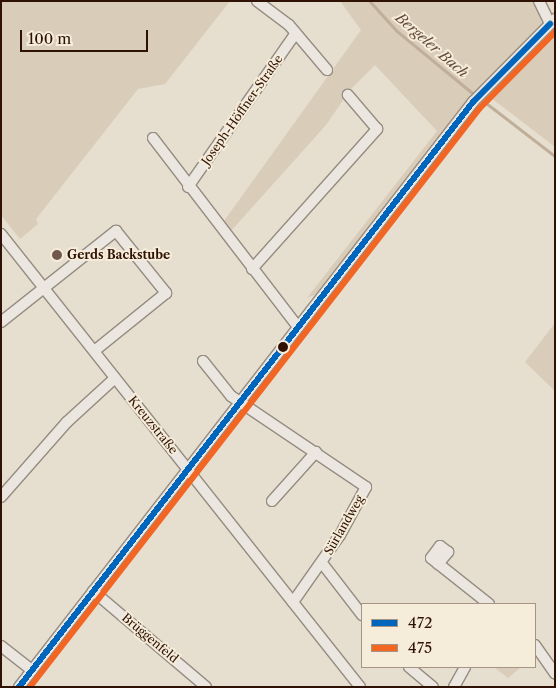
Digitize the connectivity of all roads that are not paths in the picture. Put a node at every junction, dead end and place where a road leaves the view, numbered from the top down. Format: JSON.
{"nodes":[{"id":1,"x":258,"y":1,"type":"edge"},
{"id":2,"x":539,"y":1,"type":"edge"},
{"id":3,"x":552,"y":22,"type":"edge"},
{"id":4,"x":296,"y":33,"type":"junction"},
{"id":5,"x":327,"y":70,"type":"dead end"},
{"id":6,"x":348,"y":95,"type":"dead end"},
{"id":7,"x":153,"y":138,"type":"dead end"},
{"id":8,"x":188,"y":187,"type":"junction"},
{"id":9,"x":1,"y":234,"type":"edge"},
{"id":10,"x":252,"y":269,"type":"junction"},
{"id":11,"x":43,"y":288,"type":"junction"},
{"id":12,"x":1,"y":322,"type":"edge"},
{"id":13,"x":297,"y":326,"type":"junction"},
{"id":14,"x":94,"y":350,"type":"junction"},
{"id":15,"x":203,"y":361,"type":"dead end"},
{"id":16,"x":115,"y":378,"type":"junction"},
{"id":17,"x":240,"y":403,"type":"junction"},
{"id":18,"x":316,"y":452,"type":"junction"},
{"id":19,"x":187,"y":468,"type":"junction"},
{"id":20,"x":1,"y":497,"type":"edge"},
{"id":21,"x":272,"y":501,"type":"dead end"},
{"id":22,"x":322,"y":563,"type":"junction"},
{"id":23,"x":438,"y":564,"type":"dead end"},
{"id":24,"x":93,"y":591,"type":"junction"},
{"id":25,"x":293,"y":602,"type":"junction"},
{"id":26,"x":488,"y":603,"type":"edge"},
{"id":27,"x":361,"y":614,"type":"edge"},
{"id":28,"x":1,"y":646,"type":"edge"},
{"id":29,"x":536,"y":646,"type":"edge"},
{"id":30,"x":410,"y":668,"type":"edge"},
{"id":31,"x":464,"y":668,"type":"edge"},
{"id":32,"x":32,"y":670,"type":"junction"},
{"id":33,"x":555,"y":674,"type":"edge"},
{"id":34,"x":19,"y":687,"type":"edge"},
{"id":35,"x":206,"y":687,"type":"edge"},
{"id":36,"x":360,"y":687,"type":"edge"},
{"id":37,"x":433,"y":687,"type":"edge"},
{"id":38,"x":454,"y":687,"type":"edge"}],
"edges":[{"from":1,"to":4,"type":"street"},
{"from":2,"to":3,"type":"street"},
{"from":3,"to":13,"type":"street"},
{"from":4,"to":5,"type":"street"},
{"from":4,"to":8,"type":"street","name":"Joseph-Höffner-Straße"},
{"from":6,"to":10,"type":"street"},
{"from":7,"to":8,"type":"street"},
{"from":8,"to":10,"type":"street"},
{"from":9,"to":11,"type":"street","name":"Kreuzstraße"},
{"from":10,"to":13,"type":"street"},
{"from":11,"to":12,"type":"street"},
{"from":11,"to":14,"type":"street","name":"Kreuzstraße"},
{"from":11,"to":14,"type":"street"},
{"from":13,"to":17,"type":"street"},
{"from":14,"to":16,"type":"street","name":"Kreuzstraße"},
{"from":15,"to":17,"type":"street"},
{"from":16,"to":19,"type":"street","name":"Kreuzstraße"},
{"from":16,"to":20,"type":"street"},
{"from":17,"to":18,"type":"street"},
{"from":17,"to":19,"type":"street"},
{"from":18,"to":21,"type":"street"},
{"from":18,"to":22,"type":"street","name":"Sürlandweg"},
{"from":19,"to":24,"type":"street"},
{"from":19,"to":25,"type":"street","name":"Kreuzstraße"},
{"from":22,"to":25,"type":"street","name":"Sürlandweg"},
{"from":22,"to":27,"type":"street","name":"Sürlandweg"},
{"from":23,"to":26,"type":"street"},
{"from":24,"to":32,"type":"street"},
{"from":24,"to":35,"type":"street","name":"Brüggenfeld"},
{"from":25,"to":36,"type":"street","name":"Kreuzstraße"},
{"from":28,"to":32,"type":"street"},
{"from":29,"to":33,"type":"street"},
{"from":30,"to":37,"type":"street"},
{"from":31,"to":38,"type":"street"},
{"from":32,"to":34,"type":"street"}]}
